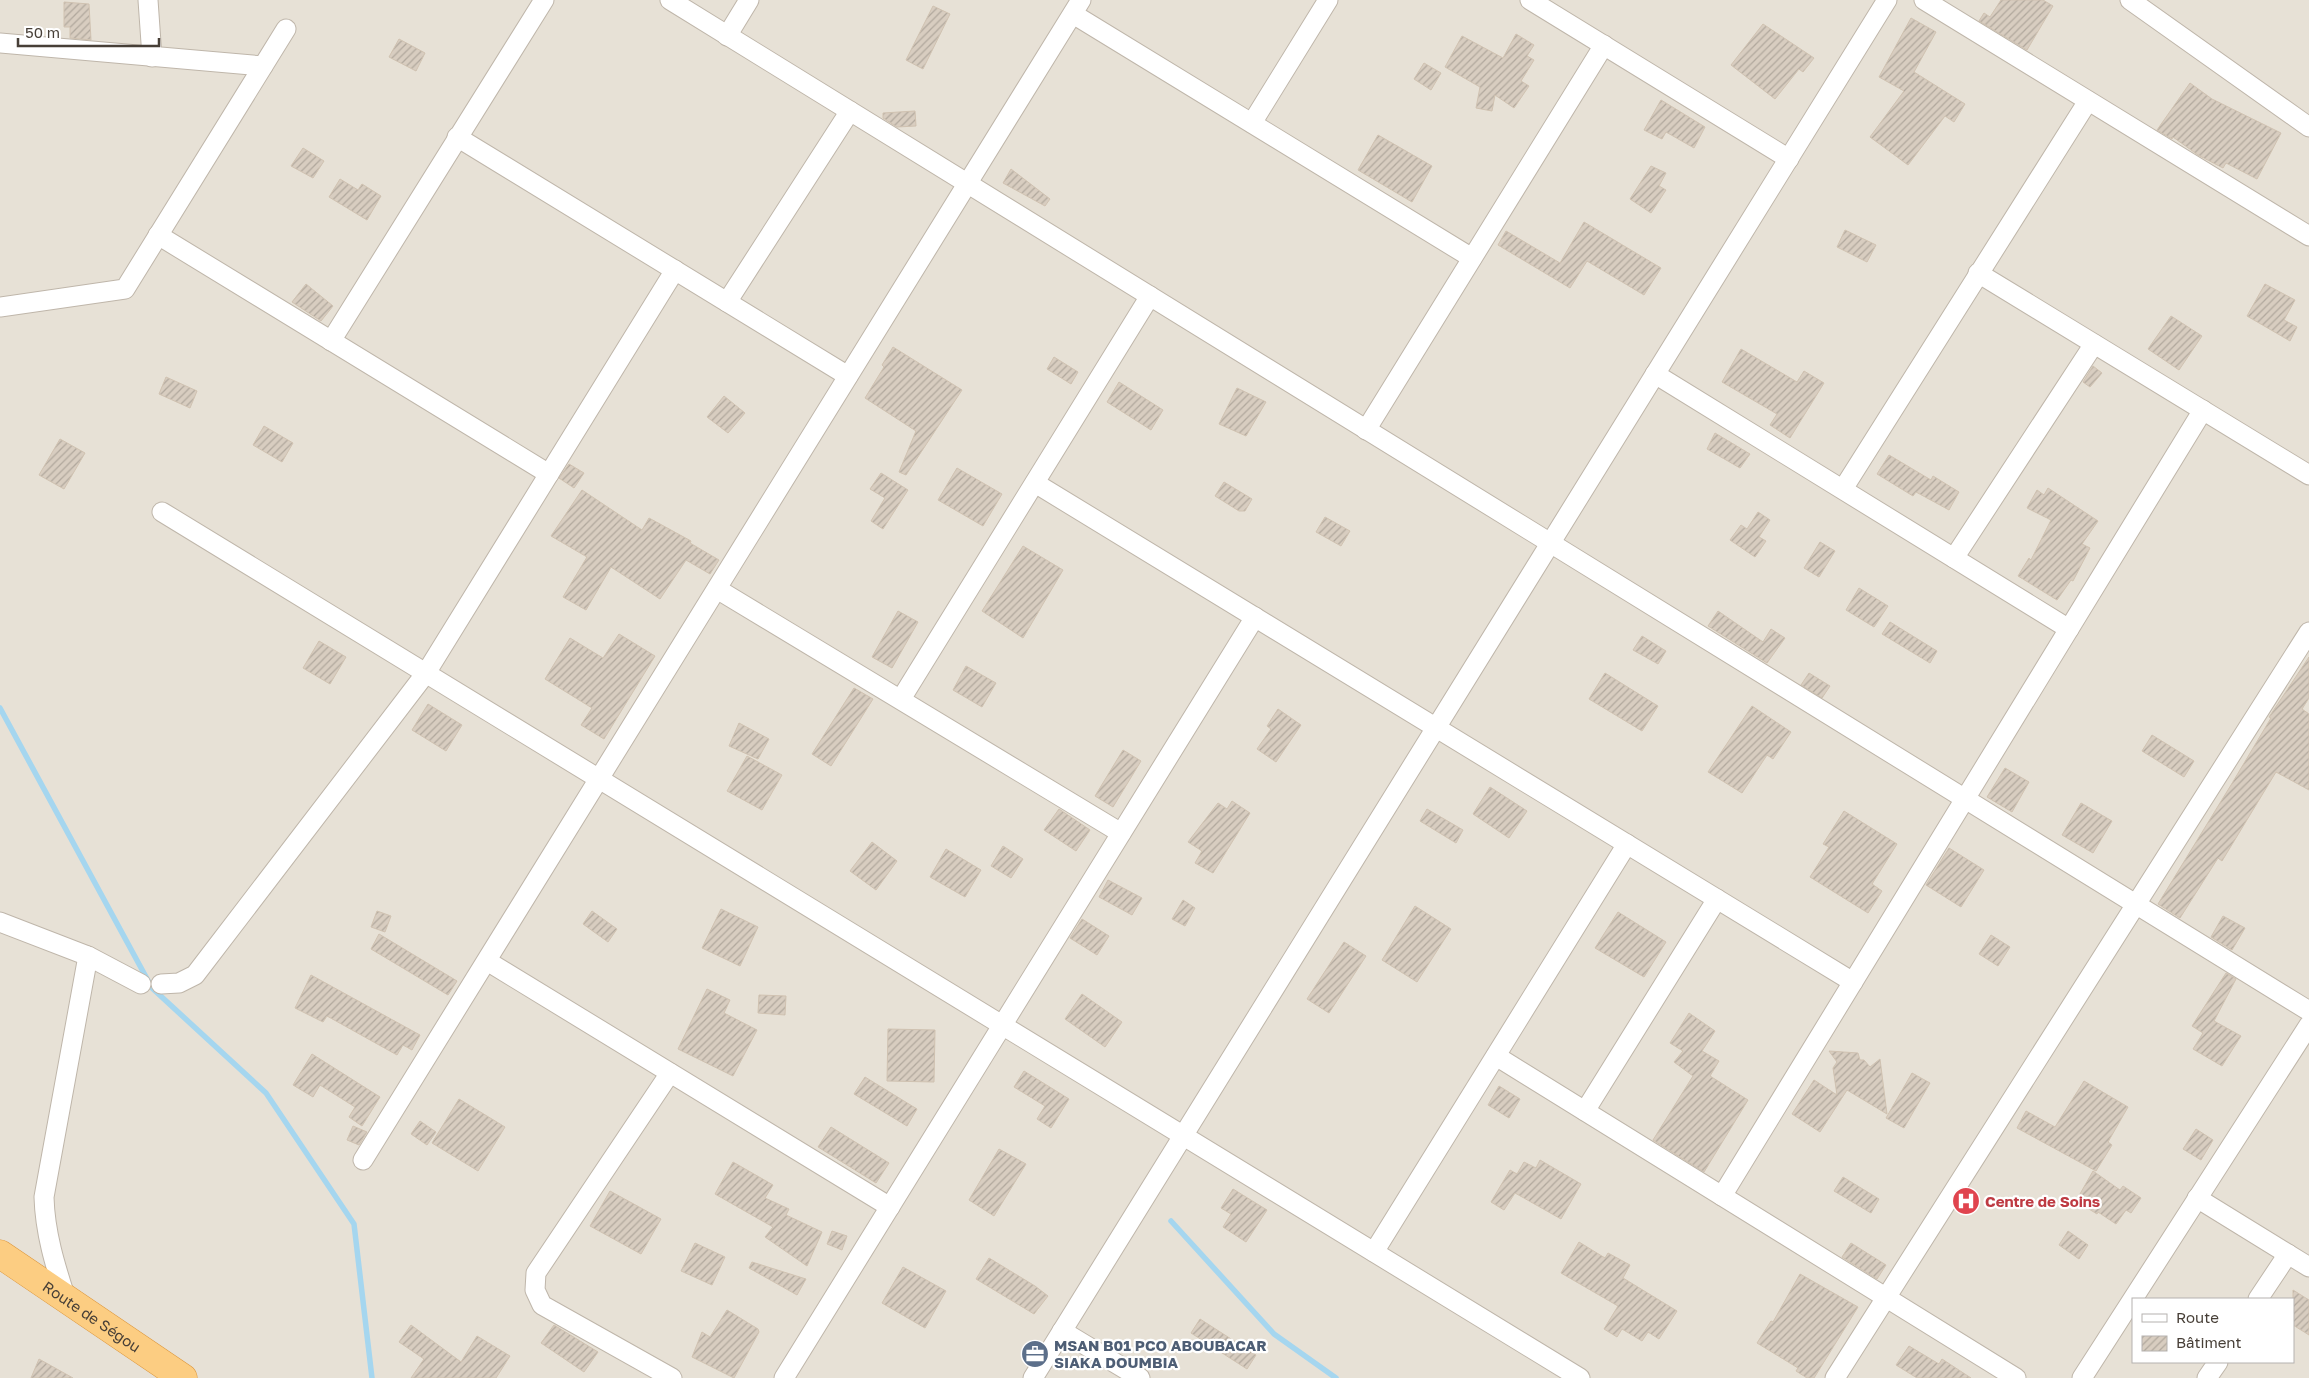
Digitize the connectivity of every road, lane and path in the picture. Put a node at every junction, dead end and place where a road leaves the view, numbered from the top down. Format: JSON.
{"nodes":[{"id":1,"x":148,"y":0,"type":"edge"},
{"id":2,"x":544,"y":0,"type":"edge"},
{"id":3,"x":749,"y":0,"type":"edge"},
{"id":4,"x":1328,"y":0,"type":"edge"},
{"id":5,"x":1530,"y":0,"type":"edge"},
{"id":6,"x":1887,"y":0,"type":"edge"},
{"id":7,"x":1924,"y":0,"type":"edge"},
{"id":8,"x":2130,"y":0,"type":"edge"},
{"id":9,"x":679,"y":3,"type":"edge"},
{"id":10,"x":1077,"y":7,"type":"edge"},
{"id":11,"x":286,"y":29,"type":"dead end"},
{"id":12,"x":727,"y":36,"type":"junction"},
{"id":13,"x":0,"y":44,"type":"edge"},
{"id":14,"x":1604,"y":45,"type":"junction"},
{"id":15,"x":152,"y":57,"type":"junction"},
{"id":16,"x":262,"y":66,"type":"junction"},
{"id":17,"x":2088,"y":100,"type":"junction"},
{"id":18,"x":850,"y":111,"type":"junction"},
{"id":19,"x":1252,"y":123,"type":"junction"},
{"id":20,"x":2309,"y":127,"type":"edge"},
{"id":21,"x":457,"y":137,"type":"junction"},
{"id":22,"x":1789,"y":158,"type":"junction"},
{"id":23,"x":967,"y":184,"type":"junction"},
{"id":24,"x":158,"y":235,"type":"junction"},
{"id":25,"x":2309,"y":236,"type":"edge"},
{"id":26,"x":1472,"y":258,"type":"junction"},
{"id":27,"x":675,"y":270,"type":"junction"},
{"id":28,"x":1978,"y":273,"type":"junction"},
{"id":29,"x":1150,"y":296,"type":"junction"},
{"id":30,"x":727,"y":302,"type":"junction"},
{"id":31,"x":0,"y":307,"type":"edge"},
{"id":32,"x":331,"y":341,"type":"junction"},
{"id":33,"x":2094,"y":344,"type":"junction"},
{"id":34,"x":1655,"y":374,"type":"junction"},
{"id":35,"x":848,"y":376,"type":"junction"},
{"id":36,"x":2203,"y":410,"type":"junction"},
{"id":37,"x":1366,"y":430,"type":"junction"},
{"id":38,"x":549,"y":474,"type":"junction"},
{"id":39,"x":2309,"y":475,"type":"edge"},
{"id":40,"x":1035,"y":483,"type":"junction"},
{"id":41,"x":1843,"y":490,"type":"junction"},
{"id":42,"x":162,"y":512,"type":"dead end"},
{"id":43,"x":1550,"y":543,"type":"junction"},
{"id":44,"x":1954,"y":558,"type":"junction"},
{"id":45,"x":716,"y":590,"type":"junction"},
{"id":46,"x":1255,"y":617,"type":"junction"},
{"id":47,"x":2069,"y":629,"type":"junction"},
{"id":48,"x":2309,"y":632,"type":"edge"},
{"id":49,"x":426,"y":673,"type":"junction"},
{"id":50,"x":901,"y":698,"type":"junction"},
{"id":51,"x":1436,"y":728,"type":"junction"},
{"id":52,"x":599,"y":779,"type":"junction"},
{"id":53,"x":1965,"y":799,"type":"junction"},
{"id":54,"x":1121,"y":833,"type":"junction"},
{"id":55,"x":1627,"y":844,"type":"junction"},
{"id":56,"x":1717,"y":899,"type":"junction"},
{"id":57,"x":2136,"y":905,"type":"junction"},
{"id":58,"x":0,"y":922,"type":"edge"},
{"id":59,"x":88,"y":956,"type":"junction"},
{"id":60,"x":487,"y":960,"type":"junction"},
{"id":61,"x":1853,"y":982,"type":"junction"},
{"id":62,"x":141,"y":984,"type":"dead end"},
{"id":63,"x":161,"y":984,"type":"dead end"},
{"id":64,"x":2309,"y":1012,"type":"edge"},
{"id":65,"x":1002,"y":1025,"type":"junction"},
{"id":66,"x":2309,"y":1025,"type":"edge"},
{"id":67,"x":1496,"y":1056,"type":"junction"},
{"id":68,"x":670,"y":1073,"type":"junction"},
{"id":69,"x":1586,"y":1111,"type":"junction"},
{"id":70,"x":1183,"y":1136,"type":"junction"},
{"id":71,"x":363,"y":1160,"type":"dead end"},
{"id":72,"x":1722,"y":1196,"type":"junction"},
{"id":73,"x":2197,"y":1198,"type":"junction"},
{"id":74,"x":890,"y":1207,"type":"junction"},
{"id":75,"x":1374,"y":1252,"type":"junction"},
{"id":76,"x":0,"y":1254,"type":"edge"},
{"id":77,"x":2288,"y":1254,"type":"junction"},
{"id":78,"x":2309,"y":1267,"type":"edge"},
{"id":79,"x":1886,"y":1297,"type":"junction"},
{"id":80,"x":2133,"y":1298,"type":"edge"},
{"id":81,"x":2259,"y":1298,"type":"edge"},
{"id":82,"x":66,"y":1299,"type":"junction"},
{"id":83,"x":2132,"y":1300,"type":"edge"},
{"id":84,"x":1062,"y":1331,"type":"junction"},
{"id":85,"x":2217,"y":1363,"type":"edge"},
{"id":86,"x":184,"y":1378,"type":"edge"},
{"id":87,"x":672,"y":1378,"type":"edge"},
{"id":88,"x":784,"y":1378,"type":"edge"},
{"id":89,"x":1033,"y":1378,"type":"edge"},
{"id":90,"x":1140,"y":1378,"type":"edge"},
{"id":91,"x":1580,"y":1378,"type":"edge"},
{"id":92,"x":1835,"y":1378,"type":"edge"},
{"id":93,"x":2016,"y":1378,"type":"edge"},
{"id":94,"x":2082,"y":1378,"type":"edge"},
{"id":95,"x":2207,"y":1378,"type":"edge"}],
"edges":[{"from":1,"to":15,"type":"street"},
{"from":2,"to":21,"type":"street"},
{"from":3,"to":12,"type":"street"},
{"from":4,"to":19,"type":"street"},
{"from":5,"to":14,"type":"street"},
{"from":6,"to":22,"type":"street"},
{"from":7,"to":17,"type":"street"},
{"from":8,"to":20,"type":"street"},
{"from":9,"to":12,"type":"street"},
{"from":10,"to":19,"type":"street"},
{"from":10,"to":23,"type":"street"},
{"from":11,"to":16,"type":"street"},
{"from":12,"to":18,"type":"street"},
{"from":13,"to":15,"type":"street"},
{"from":14,"to":22,"type":"street"},
{"from":14,"to":26,"type":"street"},
{"from":15,"to":16,"type":"street"},
{"from":16,"to":24,"type":"street"},
{"from":17,"to":25,"type":"street"},
{"from":17,"to":28,"type":"street"},
{"from":18,"to":23,"type":"street"},
{"from":18,"to":30,"type":"street"},
{"from":19,"to":26,"type":"street"},
{"from":21,"to":27,"type":"street"},
{"from":21,"to":32,"type":"street"},
{"from":22,"to":34,"type":"street"},
{"from":23,"to":29,"type":"street"},
{"from":23,"to":35,"type":"street"},
{"from":24,"to":31,"type":"street"},
{"from":24,"to":32,"type":"street"},
{"from":26,"to":37,"type":"street"},
{"from":27,"to":30,"type":"street"},
{"from":27,"to":38,"type":"street"},
{"from":28,"to":33,"type":"street"},
{"from":28,"to":41,"type":"street"},
{"from":29,"to":37,"type":"street"},
{"from":29,"to":40,"type":"street"},
{"from":30,"to":35,"type":"street"},
{"from":32,"to":38,"type":"street"},
{"from":33,"to":36,"type":"street"},
{"from":33,"to":44,"type":"street"},
{"from":34,"to":41,"type":"street"},
{"from":34,"to":43,"type":"street"},
{"from":35,"to":45,"type":"street"},
{"from":36,"to":39,"type":"street"},
{"from":36,"to":47,"type":"street"},
{"from":37,"to":43,"type":"street"},
{"from":38,"to":49,"type":"street"},
{"from":40,"to":46,"type":"street"},
{"from":40,"to":50,"type":"street"},
{"from":41,"to":44,"type":"street"},
{"from":42,"to":49,"type":"street"},
{"from":43,"to":51,"type":"street"},
{"from":43,"to":53,"type":"street"},
{"from":44,"to":47,"type":"street"},
{"from":45,"to":50,"type":"street"},
{"from":45,"to":52,"type":"street"},
{"from":46,"to":51,"type":"street"},
{"from":46,"to":54,"type":"street"},
{"from":47,"to":53,"type":"street"},
{"from":48,"to":57,"type":"street"},
{"from":49,"to":52,"type":"street"},
{"from":49,"to":63,"type":"street"},
{"from":50,"to":54,"type":"street"},
{"from":51,"to":55,"type":"street"},
{"from":51,"to":70,"type":"street"},
{"from":52,"to":60,"type":"street"},
{"from":52,"to":65,"type":"street"},
{"from":53,"to":57,"type":"street"},
{"from":53,"to":61,"type":"street"},
{"from":54,"to":65,"type":"street"},
{"from":55,"to":56,"type":"street"},
{"from":55,"to":67,"type":"street"},
{"from":56,"to":61,"type":"street"},
{"from":56,"to":69,"type":"street"},
{"from":57,"to":64,"type":"street"},
{"from":57,"to":79,"type":"street"},
{"from":58,"to":59,"type":"street"},
{"from":59,"to":62,"type":"street"},
{"from":59,"to":82,"type":"street"},
{"from":60,"to":68,"type":"street"},
{"from":60,"to":71,"type":"street"},
{"from":61,"to":72,"type":"street"},
{"from":65,"to":70,"type":"street"},
{"from":65,"to":74,"type":"street"},
{"from":66,"to":73,"type":"street"},
{"from":67,"to":69,"type":"street"},
{"from":67,"to":75,"type":"street"},
{"from":68,"to":74,"type":"street"},
{"from":68,"to":87,"type":"street"},
{"from":69,"to":72,"type":"street"},
{"from":70,"to":75,"type":"street"},
{"from":70,"to":84,"type":"street"},
{"from":72,"to":79,"type":"street"},
{"from":73,"to":77,"type":"street"},
{"from":73,"to":80,"type":"street"},
{"from":74,"to":88,"type":"street"},
{"from":75,"to":91,"type":"street"},
{"from":76,"to":82,"type":"highway","name":"Route de Ségou"},
{"from":77,"to":78,"type":"street"},
{"from":77,"to":81,"type":"street"},
{"from":79,"to":92,"type":"street"},
{"from":79,"to":93,"type":"street"},
{"from":82,"to":86,"type":"highway","name":"Route de Ségou"},
{"from":83,"to":94,"type":"street"},
{"from":84,"to":89,"type":"street"},
{"from":84,"to":90,"type":"street"},
{"from":85,"to":95,"type":"street"}]}
